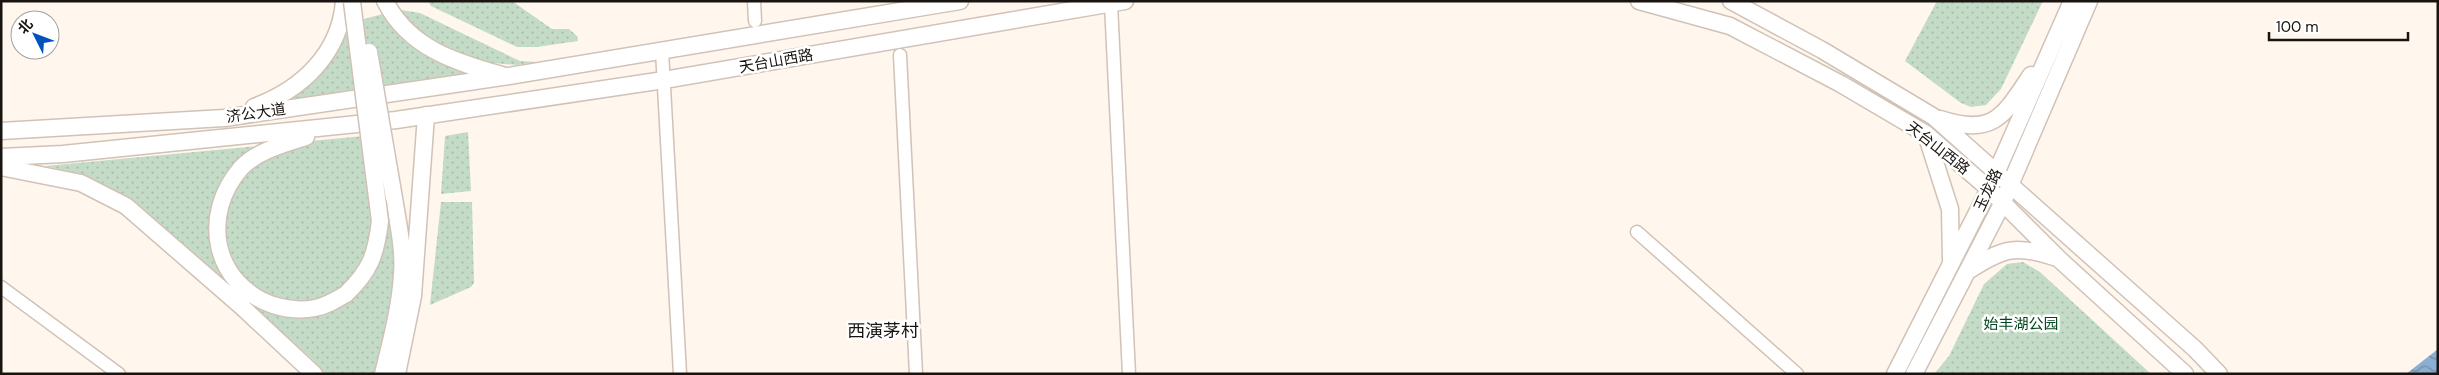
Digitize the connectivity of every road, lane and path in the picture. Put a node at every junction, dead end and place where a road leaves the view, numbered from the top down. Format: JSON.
{"nodes":[{"id":1,"x":754,"y":1,"type":"edge"},
{"id":2,"x":960,"y":1,"type":"edge"},
{"id":3,"x":1639,"y":1,"type":"edge"},
{"id":4,"x":1731,"y":1,"type":"edge"},
{"id":5,"x":2072,"y":1,"type":"edge"},
{"id":6,"x":2095,"y":1,"type":"edge"},
{"id":7,"x":1115,"y":2,"type":"edge"},
{"id":8,"x":352,"y":5,"type":"edge"},
{"id":9,"x":387,"y":6,"type":"edge"},
{"id":10,"x":2086,"y":8,"type":"edge"},
{"id":11,"x":754,"y":21,"type":"dead end"},
{"id":12,"x":2056,"y":37,"type":"junction"},
{"id":13,"x":662,"y":51,"type":"junction"},
{"id":14,"x":900,"y":55,"type":"dead end"},
{"id":15,"x":509,"y":76,"type":"junction"},
{"id":16,"x":664,"y":80,"type":"junction"},
{"id":17,"x":426,"y":115,"type":"junction"},
{"id":18,"x":1934,"y":117,"type":"junction"},
{"id":19,"x":224,"y":118,"type":"junction"},
{"id":20,"x":89,"y":126,"type":"junction"},
{"id":21,"x":333,"y":128,"type":"junction"},
{"id":22,"x":1,"y":131,"type":"edge"},
{"id":23,"x":1926,"y":134,"type":"junction"},
{"id":24,"x":90,"y":152,"type":"junction"},
{"id":25,"x":1,"y":157,"type":"edge"},
{"id":26,"x":1,"y":166,"type":"edge"},
{"id":27,"x":1997,"y":171,"type":"junction"},
{"id":28,"x":2009,"y":185,"type":"junction"},
{"id":29,"x":1989,"y":189,"type":"junction"},
{"id":30,"x":2002,"y":204,"type":"junction"},
{"id":31,"x":1637,"y":232,"type":"dead end"},
{"id":32,"x":2059,"y":259,"type":"junction"},
{"id":33,"x":1950,"y":268,"type":"junction"},
{"id":34,"x":1968,"y":271,"type":"junction"},
{"id":35,"x":1,"y":287,"type":"edge"},
{"id":36,"x":119,"y":374,"type":"edge"},
{"id":37,"x":314,"y":374,"type":"edge"},
{"id":38,"x":383,"y":374,"type":"edge"},
{"id":39,"x":397,"y":374,"type":"edge"},
{"id":40,"x":680,"y":374,"type":"edge"},
{"id":41,"x":916,"y":374,"type":"edge"},
{"id":42,"x":1129,"y":374,"type":"edge"},
{"id":43,"x":1797,"y":374,"type":"edge"},
{"id":44,"x":1895,"y":374,"type":"edge"},
{"id":45,"x":1914,"y":374,"type":"edge"},
{"id":46,"x":2185,"y":374,"type":"edge"},
{"id":47,"x":2219,"y":374,"type":"edge"}],
"edges":[{"from":1,"to":11,"type":"street"},
{"from":2,"to":13,"type":"main road","name":"天台山西路"},
{"from":3,"to":23,"type":"main road","name":"天台山西路"},
{"from":4,"to":18,"type":"main road","name":"天台山西路"},
{"from":5,"to":12,"type":"main road","name":"玉龙路"},
{"from":6,"to":10,"type":"main road","name":"玉龙路"},
{"from":7,"to":16,"type":"main road","name":"天台山西路"},
{"from":7,"to":42,"type":"street"},
{"from":8,"to":19,"type":"main road"},
{"from":8,"to":21,"type":"main road","bridge":true},
{"from":8,"to":38,"type":"main road","bridge":true},
{"from":9,"to":15,"type":"main road"},
{"from":10,"to":28,"type":"main road","name":"玉龙路"},
{"from":12,"to":18,"type":"main road"},
{"from":12,"to":27,"type":"main road","name":"玉龙路"},
{"from":13,"to":15,"type":"main road","name":"天台山西路"},
{"from":13,"to":16,"type":"street"},
{"from":14,"to":41,"type":"street"},
{"from":15,"to":19,"type":"main road","name":"济公大道"},
{"from":16,"to":17,"type":"main road","name":"天台山西路"},
{"from":16,"to":40,"type":"street"},
{"from":17,"to":21,"type":"main road","name":"济公大道"},
{"from":17,"to":39,"type":"main road"},
{"from":18,"to":27,"type":"main road","name":"天台山西路"},
{"from":19,"to":20,"type":"main road","name":"济公大道"},
{"from":20,"to":22,"type":"main road","name":"济公大道"},
{"from":20,"to":24,"type":"main road"},
{"from":21,"to":24,"type":"main road","name":"济公大道"},
{"from":23,"to":29,"type":"main road","name":"天台山西路"},
{"from":23,"to":33,"type":"main road"},
{"from":24,"to":25,"type":"main road","name":"济公大道"},
{"from":26,"to":37,"type":"main road"},
{"from":27,"to":28,"type":"main road","name":"天台山西路"},
{"from":27,"to":29,"type":"main road","name":"玉龙路"},
{"from":28,"to":30,"type":"main road","name":"玉龙路"},
{"from":28,"to":47,"type":"main road","name":"天台山西路"},
{"from":29,"to":30,"type":"main road","name":"天台山西路"},
{"from":29,"to":33,"type":"main road","name":"玉龙路"},
{"from":30,"to":32,"type":"main road","name":"天台山西路"},
{"from":30,"to":34,"type":"main road","name":"玉龙路"},
{"from":31,"to":43,"type":"street"},
{"from":32,"to":34,"type":"main road"},
{"from":32,"to":46,"type":"main road","name":"天台山西路"},
{"from":33,"to":44,"type":"main road","name":"玉龙路"},
{"from":34,"to":45,"type":"main road","name":"玉龙路"},
{"from":35,"to":36,"type":"street"}]}
